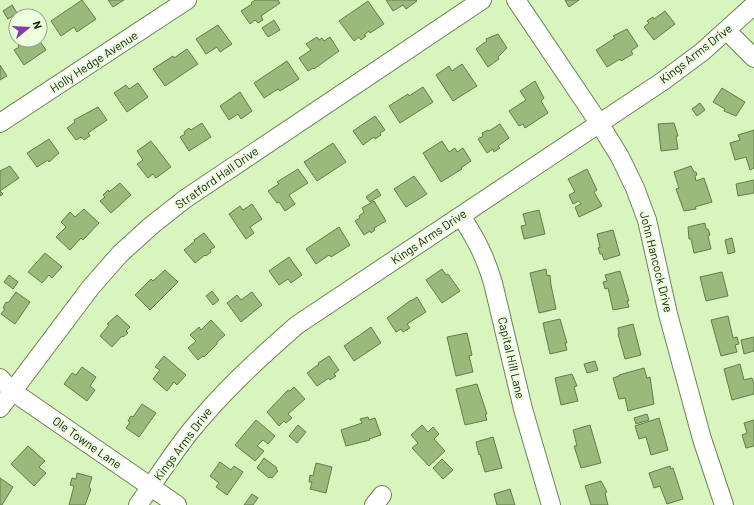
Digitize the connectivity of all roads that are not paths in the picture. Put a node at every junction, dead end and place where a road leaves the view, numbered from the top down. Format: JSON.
{"nodes":[{"id":1,"x":187,"y":0,"type":"edge"},
{"id":2,"x":482,"y":0,"type":"edge"},
{"id":3,"x":516,"y":0,"type":"edge"},
{"id":4,"x":754,"y":5,"type":"edge"},
{"id":5,"x":727,"y":31,"type":"junction"},
{"id":6,"x":754,"y":58,"type":"edge"},
{"id":7,"x":599,"y":123,"type":"junction"},
{"id":8,"x":0,"y":124,"type":"edge"},
{"id":9,"x":461,"y":216,"type":"junction"},
{"id":10,"x":6,"y":384,"type":"edge"},
{"id":11,"x":0,"y":408,"type":"edge"},
{"id":12,"x":151,"y":487,"type":"junction"},
{"id":13,"x":138,"y":505,"type":"edge"},
{"id":14,"x":177,"y":505,"type":"edge"},
{"id":15,"x":551,"y":505,"type":"edge"},
{"id":16,"x":724,"y":505,"type":"edge"}],
"edges":[{"from":1,"to":8,"type":"street","name":"Holly Hedge Avenue"},
{"from":2,"to":10,"type":"street","name":"Stratford Hall Drive"},
{"from":3,"to":7,"type":"street","name":"John Hancock Drive"},
{"from":4,"to":5,"type":"street","name":"Kings Arms Drive"},
{"from":5,"to":6,"type":"street"},
{"from":5,"to":7,"type":"street","name":"Kings Arms Drive"},
{"from":7,"to":9,"type":"street","name":"Kings Arms Drive"},
{"from":7,"to":16,"type":"street","name":"John Hancock Drive"},
{"from":9,"to":12,"type":"street","name":"Kings Arms Drive"},
{"from":9,"to":15,"type":"street","name":"Capital Hill Lane"},
{"from":10,"to":11,"type":"street","name":"Stratford Hall Drive"},
{"from":10,"to":12,"type":"street","name":"Ole Towne Lane"},
{"from":12,"to":13,"type":"street","name":"Kings Arms Drive"},
{"from":12,"to":14,"type":"street","name":"Ole Towne Lane"}]}
